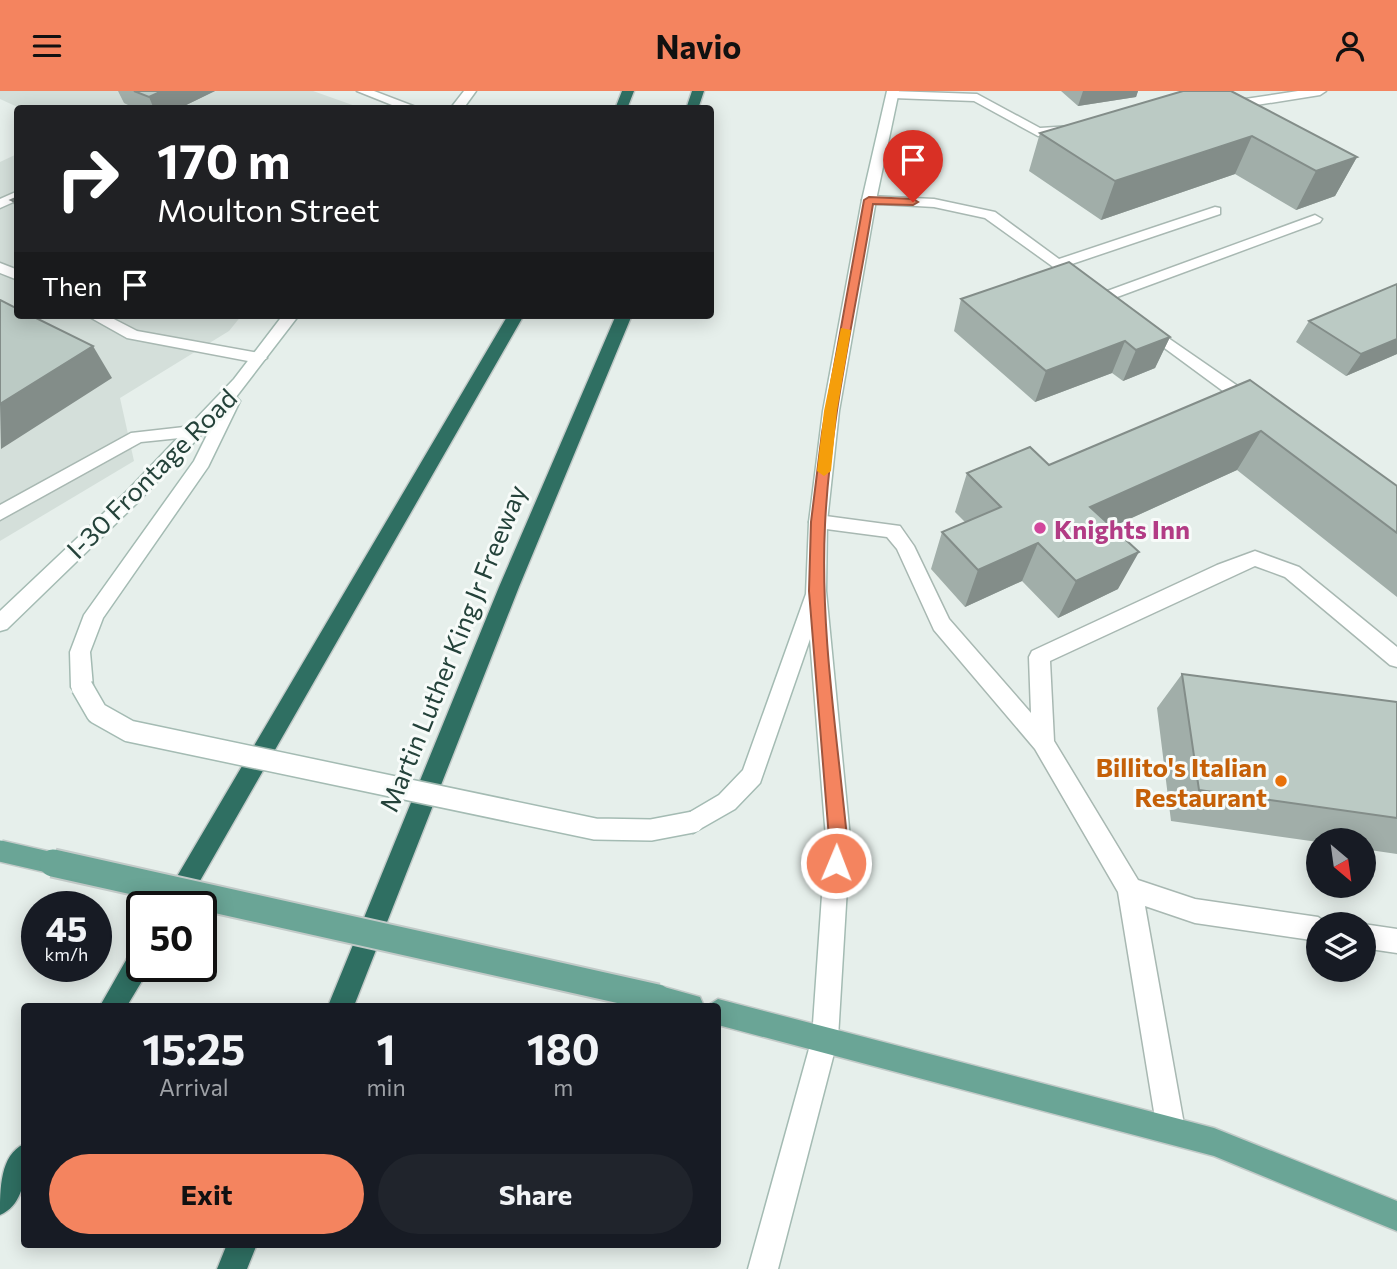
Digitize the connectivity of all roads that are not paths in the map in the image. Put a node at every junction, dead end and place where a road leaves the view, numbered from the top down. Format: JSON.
{"nodes":[{"id":1,"x":363,"y":91,"type":"edge"},
{"id":2,"x":470,"y":91,"type":"edge"},
{"id":3,"x":1320,"y":91,"type":"edge"},
{"id":4,"x":893,"y":93,"type":"edge"},
{"id":5,"x":978,"y":95,"type":"edge"},
{"id":6,"x":403,"y":105,"type":"edge"},
{"id":7,"x":459,"y":105,"type":"edge"},
{"id":8,"x":1210,"y":109,"type":"edge"},
{"id":9,"x":1092,"y":127,"type":"edge"},
{"id":10,"x":869,"y":200,"type":"junction"},
{"id":11,"x":1215,"y":211,"type":"dead end"},
{"id":12,"x":1315,"y":219,"type":"dead end"},
{"id":13,"x":1058,"y":264,"type":"junction"},
{"id":14,"x":116,"y":319,"type":"edge"},
{"id":15,"x":289,"y":319,"type":"edge"},
{"id":16,"x":514,"y":319,"type":"edge"},
{"id":17,"x":622,"y":319,"type":"edge"},
{"id":18,"x":1137,"y":321,"type":"edge"},
{"id":19,"x":259,"y":358,"type":"junction"},
{"id":20,"x":240,"y":383,"type":"junction"},
{"id":21,"x":1267,"y":415,"type":"edge"},
{"id":22,"x":193,"y":432,"type":"junction"},
{"id":23,"x":1,"y":512,"type":"edge"},
{"id":24,"x":818,"y":522,"type":"junction"},
{"id":25,"x":816,"y":591,"type":"junction"},
{"id":26,"x":0,"y":623,"type":"edge"},
{"id":27,"x":1397,"y":659,"type":"edge"},
{"id":28,"x":1043,"y":742,"type":"junction"},
{"id":29,"x":0,"y":851,"type":"edge"},
{"id":30,"x":1130,"y":889,"type":"junction"},
{"id":31,"x":180,"y":891,"type":"edge"},
{"id":32,"x":1306,"y":927,"type":"edge"},
{"id":33,"x":1376,"y":938,"type":"edge"},
{"id":34,"x":1397,"y":941,"type":"edge"},
{"id":35,"x":127,"y":982,"type":"edge"},
{"id":36,"x":115,"y":1003,"type":"edge"},
{"id":37,"x":342,"y":1003,"type":"edge"},
{"id":38,"x":678,"y":1003,"type":"edge"},
{"id":39,"x":721,"y":1013,"type":"edge"},
{"id":40,"x":825,"y":1038,"type":"junction"},
{"id":41,"x":1171,"y":1130,"type":"junction"},
{"id":42,"x":21,"y":1163,"type":"edge"},
{"id":43,"x":0,"y":1200,"type":"edge"},
{"id":44,"x":1397,"y":1216,"type":"edge"},
{"id":45,"x":240,"y":1248,"type":"edge"},
{"id":46,"x":232,"y":1269,"type":"edge"},
{"id":47,"x":763,"y":1269,"type":"edge"}],
"edges":[{"from":1,"to":6,"type":"main road"},
{"from":2,"to":7,"type":"main road"},
{"from":3,"to":8,"type":"main road"},
{"from":4,"to":5,"type":"main road"},
{"from":4,"to":10,"type":"main road"},
{"from":5,"to":9,"type":"main road"},
{"from":10,"to":13,"type":"main road"},
{"from":10,"to":24,"type":"main road"},
{"from":11,"to":13,"type":"main road"},
{"from":12,"to":13,"type":"main road"},
{"from":14,"to":19,"type":"main road"},
{"from":15,"to":19,"type":"main road","name":"I-30 Frontage Road"},
{"from":16,"to":31,"type":"highway"},
{"from":17,"to":37,"type":"highway","name":"Martin Luther King Jr Freeway"},
{"from":18,"to":21,"type":"main road"},
{"from":19,"to":20,"type":"main road","name":"I-30 Frontage Road"},
{"from":20,"to":22,"type":"main road","name":"I-30 Frontage Road"},
{"from":20,"to":25,"type":"main road","bridge":true},
{"from":22,"to":23,"type":"main road"},
{"from":22,"to":26,"type":"main road","name":"I-30 Frontage Road"},
{"from":24,"to":25,"type":"main road"},
{"from":24,"to":28,"type":"main road"},
{"from":25,"to":40,"type":"main road"},
{"from":27,"to":28,"type":"main road"},
{"from":28,"to":30,"type":"main road"},
{"from":29,"to":38,"type":"main road","bridge":true},
{"from":30,"to":32,"type":"main road"},
{"from":30,"to":41,"type":"main road"},
{"from":33,"to":34,"type":"main road"},
{"from":35,"to":36,"type":"highway"},
{"from":39,"to":40,"type":"main road"},
{"from":40,"to":41,"type":"main road"},
{"from":40,"to":47,"type":"main road"},
{"from":41,"to":44,"type":"main road"},
{"from":42,"to":43,"type":"highway"},
{"from":45,"to":46,"type":"highway"}]}
